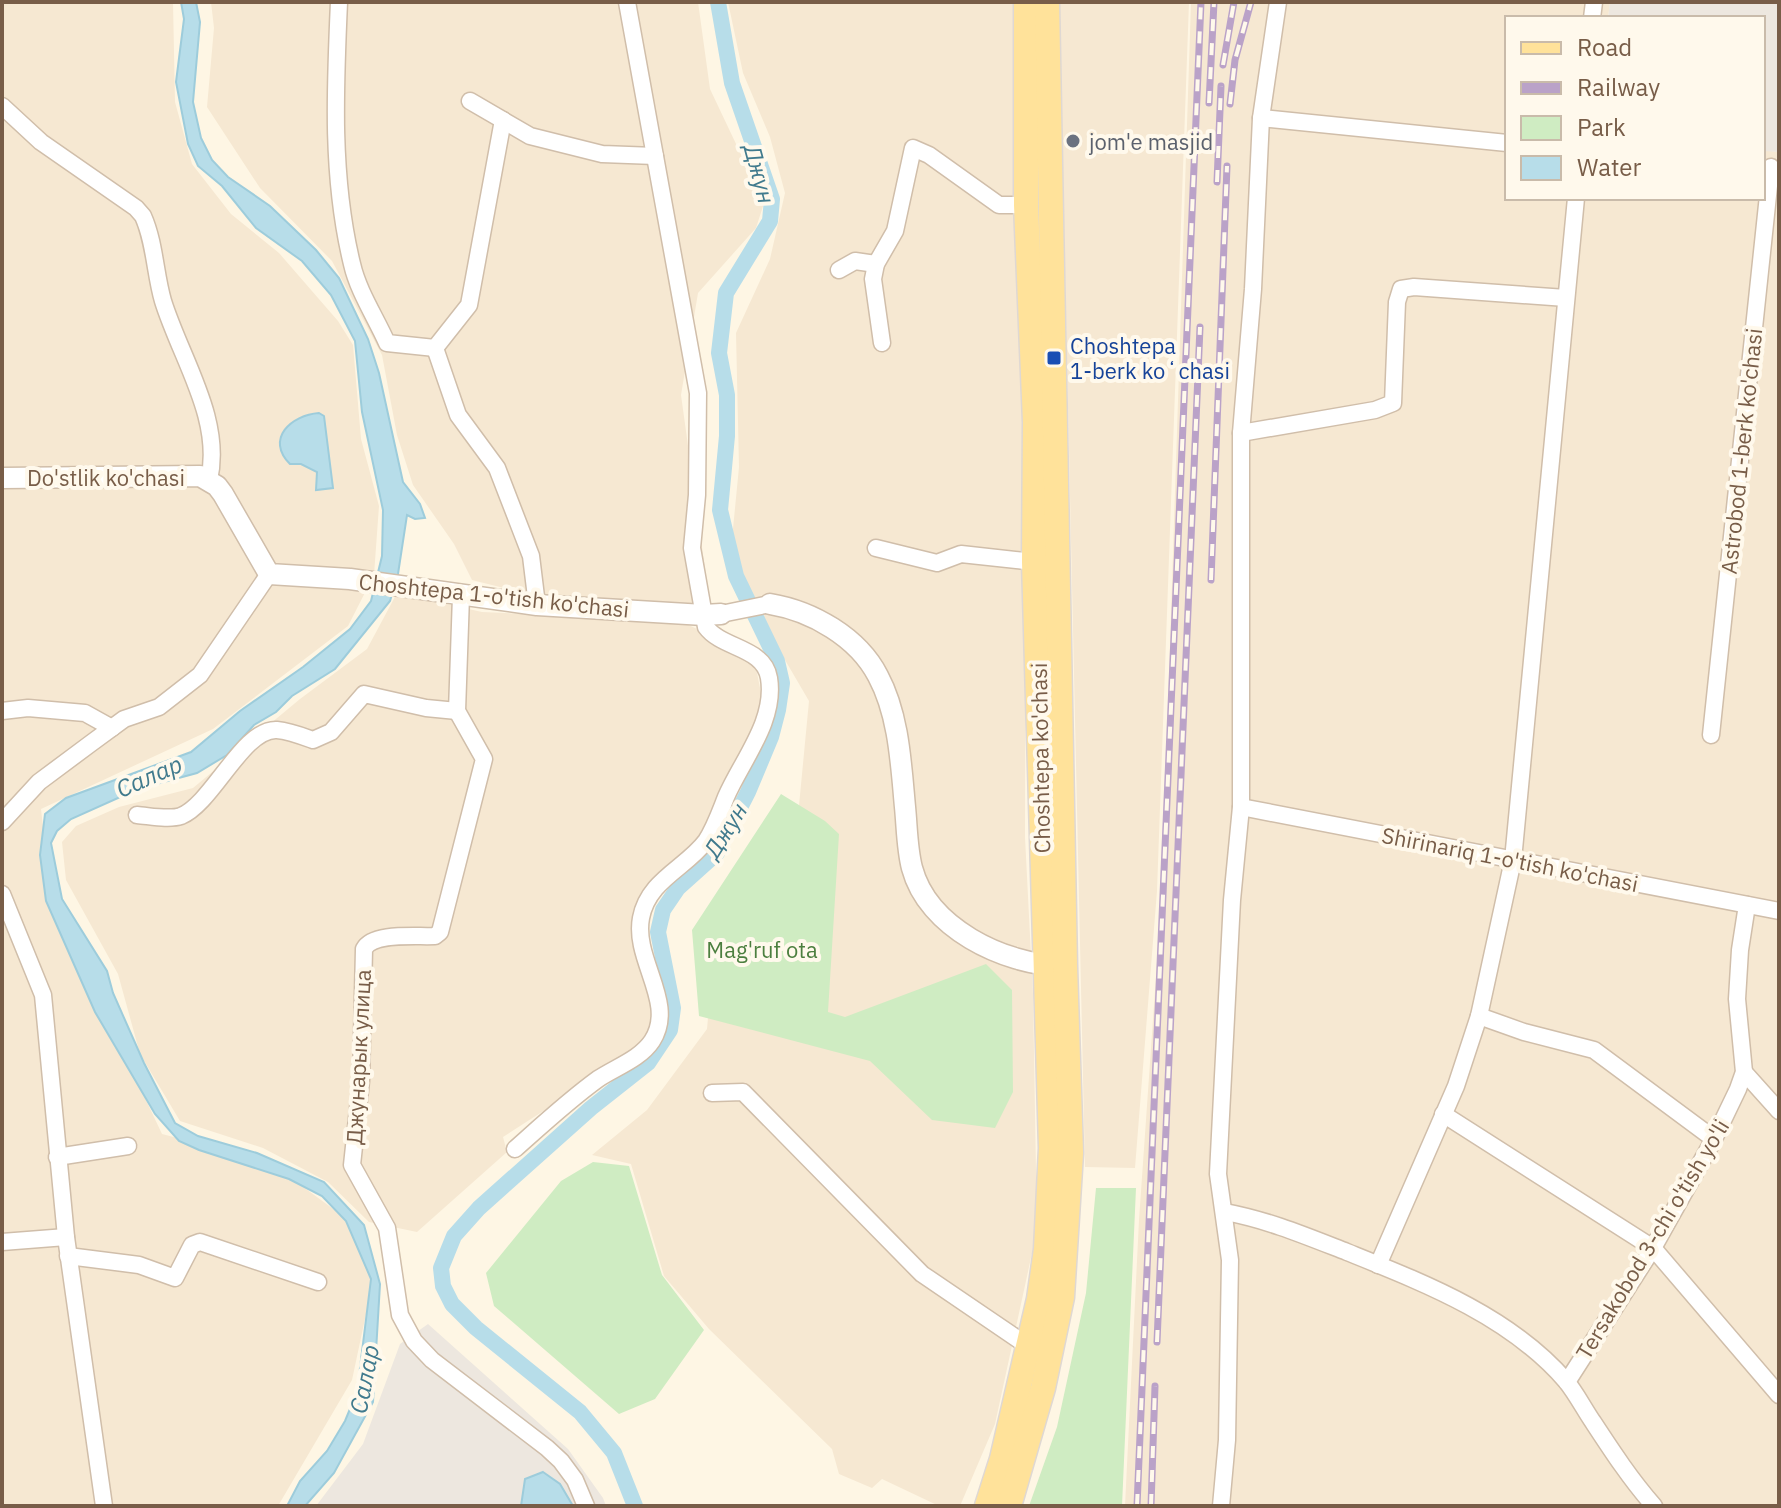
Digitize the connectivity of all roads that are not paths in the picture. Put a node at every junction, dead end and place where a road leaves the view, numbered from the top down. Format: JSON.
{"nodes":[{"id":1,"x":339,"y":2,"type":"edge"},
{"id":2,"x":627,"y":2,"type":"edge"},
{"id":3,"x":1026,"y":2,"type":"edge"},
{"id":4,"x":1047,"y":2,"type":"edge"},
{"id":5,"x":1278,"y":2,"type":"edge"},
{"id":6,"x":470,"y":101,"type":"dead end"},
{"id":7,"x":2,"y":106,"type":"edge"},
{"id":8,"x":1261,"y":118,"type":"junction"},
{"id":9,"x":503,"y":120,"type":"junction"},
{"id":10,"x":1505,"y":143,"type":"edge"},
{"id":11,"x":655,"y":156,"type":"junction"},
{"id":12,"x":1771,"y":167,"type":"edge"},
{"id":13,"x":1576,"y":200,"type":"edge"},
{"id":14,"x":1026,"y":205,"type":"junction"},
{"id":15,"x":876,"y":264,"type":"junction"},
{"id":16,"x":839,"y":270,"type":"dead end"},
{"id":17,"x":1566,"y":298,"type":"junction"},
{"id":18,"x":882,"y":343,"type":"dead end"},
{"id":19,"x":435,"y":348,"type":"junction"},
{"id":20,"x":1241,"y":433,"type":"junction"},
{"id":21,"x":2,"y":478,"type":"edge"},
{"id":22,"x":209,"y":480,"type":"junction"},
{"id":23,"x":876,"y":548,"type":"dead end"},
{"id":24,"x":1034,"y":562,"type":"junction"},
{"id":25,"x":269,"y":574,"type":"junction"},
{"id":26,"x":461,"y":596,"type":"junction"},
{"id":27,"x":770,"y":604,"type":"joint"},
{"id":28,"x":537,"y":605,"type":"junction"},
{"id":29,"x":713,"y":615,"type":"junction"},
{"id":30,"x":2,"y":711,"type":"edge"},
{"id":31,"x":457,"y":711,"type":"junction"},
{"id":32,"x":112,"y":728,"type":"junction"},
{"id":33,"x":1711,"y":735,"type":"dead end"},
{"id":34,"x":1241,"y":807,"type":"junction"},
{"id":35,"x":1051,"y":813,"type":"junction"},
{"id":36,"x":137,"y":815,"type":"dead end"},
{"id":37,"x":2,"y":822,"type":"edge"},
{"id":38,"x":1513,"y":860,"type":"junction"},
{"id":39,"x":2,"y":894,"type":"edge"},
{"id":40,"x":1747,"y":905,"type":"junction"},
{"id":41,"x":1779,"y":911,"type":"edge"},
{"id":42,"x":1055,"y":966,"type":"junction"},
{"id":43,"x":1479,"y":1016,"type":"junction"},
{"id":44,"x":1744,"y":1072,"type":"junction"},
{"id":45,"x":712,"y":1093,"type":"dead end"},
{"id":46,"x":1779,"y":1111,"type":"edge"},
{"id":47,"x":1443,"y":1114,"type":"junction"},
{"id":48,"x":1714,"y":1139,"type":"junction"},
{"id":49,"x":128,"y":1146,"type":"dead end"},
{"id":50,"x":515,"y":1149,"type":"dead end"},
{"id":51,"x":57,"y":1157,"type":"junction"},
{"id":52,"x":1225,"y":1212,"type":"junction"},
{"id":53,"x":66,"y":1237,"type":"junction"},
{"id":54,"x":2,"y":1242,"type":"edge"},
{"id":55,"x":1653,"y":1248,"type":"junction"},
{"id":56,"x":68,"y":1256,"type":"junction"},
{"id":57,"x":1378,"y":1265,"type":"junction"},
{"id":58,"x":318,"y":1282,"type":"dead end"},
{"id":59,"x":1028,"y":1346,"type":"junction"},
{"id":60,"x":1567,"y":1382,"type":"junction"},
{"id":61,"x":1779,"y":1395,"type":"edge"},
{"id":62,"x":104,"y":1506,"type":"edge"},
{"id":63,"x":586,"y":1506,"type":"edge"},
{"id":64,"x":987,"y":1506,"type":"edge"},
{"id":65,"x":1009,"y":1506,"type":"edge"},
{"id":66,"x":1221,"y":1506,"type":"edge"},
{"id":67,"x":1654,"y":1506,"type":"edge"}],
"edges":[{"from":1,"to":19,"type":"street"},
{"from":2,"to":11,"type":"street"},
{"from":3,"to":14,"type":"main road","name":"Choshtepa ko'chasi"},
{"from":4,"to":35,"type":"main road","name":"Choshtepa ko'chasi"},
{"from":5,"to":8,"type":"street"},
{"from":6,"to":9,"type":"street"},
{"from":7,"to":22,"type":"street"},
{"from":8,"to":10,"type":"street"},
{"from":8,"to":20,"type":"street"},
{"from":9,"to":11,"type":"street"},
{"from":9,"to":19,"type":"street"},
{"from":11,"to":29,"type":"street"},
{"from":12,"to":33,"type":"street","name":"Astrobod 1-berk ko'chasi"},
{"from":13,"to":17,"type":"street"},
{"from":14,"to":15,"type":"street"},
{"from":14,"to":24,"type":"main road","name":"Choshtepa ko'chasi"},
{"from":15,"to":16,"type":"street"},
{"from":15,"to":18,"type":"street"},
{"from":17,"to":20,"type":"street"},
{"from":17,"to":38,"type":"street"},
{"from":19,"to":28,"type":"street"},
{"from":20,"to":34,"type":"street"},
{"from":21,"to":22,"type":"street","name":"Do'stlik ko'chasi"},
{"from":22,"to":25,"type":"street"},
{"from":23,"to":24,"type":"street"},
{"from":24,"to":35,"type":"main road","name":"Choshtepa ko'chasi"},
{"from":25,"to":26,"type":"street","name":"Choshtepa 1-o'tish ko'chasi"},
{"from":25,"to":32,"type":"street"},
{"from":26,"to":28,"type":"street","name":"Choshtepa 1-o'tish ko'chasi"},
{"from":26,"to":31,"type":"street"},
{"from":27,"to":29,"type":"street","name":"Choshtepa 1-o'tish ko'chasi"},
{"from":27,"to":42,"type":"street","name":"Choshtepa 1-o'tish ko'chasi"},
{"from":28,"to":29,"type":"street","name":"Choshtepa 1-o'tish ko'chasi"},
{"from":29,"to":50,"type":"street"},
{"from":30,"to":32,"type":"street"},
{"from":31,"to":36,"type":"street"},
{"from":31,"to":63,"type":"street","name":"Джунарык улица"},
{"from":32,"to":37,"type":"street"},
{"from":34,"to":38,"type":"street","name":"Shirinariq 1-o'tish ko'chasi"},
{"from":34,"to":52,"type":"street"},
{"from":35,"to":42,"type":"main road","name":"Choshtepa ko'chasi"},
{"from":38,"to":40,"type":"street","name":"Shirinariq 1-o'tish ko'chasi"},
{"from":38,"to":43,"type":"street"},
{"from":39,"to":51,"type":"street"},
{"from":40,"to":41,"type":"street","name":"Shirinariq 1-o'tish ko'chasi"},
{"from":40,"to":44,"type":"street","name":"Tersakobod 3-chi o'tish yo'li"},
{"from":42,"to":59,"type":"main road","name":"Choshtepa ko'chasi"},
{"from":42,"to":65,"type":"main road","name":"Choshtepa ko'chasi"},
{"from":43,"to":47,"type":"street"},
{"from":43,"to":48,"type":"street"},
{"from":44,"to":46,"type":"street"},
{"from":44,"to":48,"type":"street","name":"Tersakobod 3-chi o'tish yo'li"},
{"from":45,"to":59,"type":"street"},
{"from":47,"to":55,"type":"street"},
{"from":47,"to":57,"type":"street"},
{"from":48,"to":55,"type":"street","name":"Tersakobod 3-chi o'tish yo'li"},
{"from":49,"to":51,"type":"street"},
{"from":51,"to":53,"type":"street"},
{"from":52,"to":57,"type":"street"},
{"from":52,"to":66,"type":"street"},
{"from":53,"to":54,"type":"street"},
{"from":53,"to":56,"type":"street"},
{"from":55,"to":60,"type":"street","name":"Tersakobod 3-chi o'tish yo'li"},
{"from":55,"to":61,"type":"street"},
{"from":56,"to":58,"type":"street"},
{"from":56,"to":62,"type":"street"},
{"from":57,"to":60,"type":"street"},
{"from":59,"to":64,"type":"main road","name":"Choshtepa ko'chasi"},
{"from":60,"to":67,"type":"street"}]}
